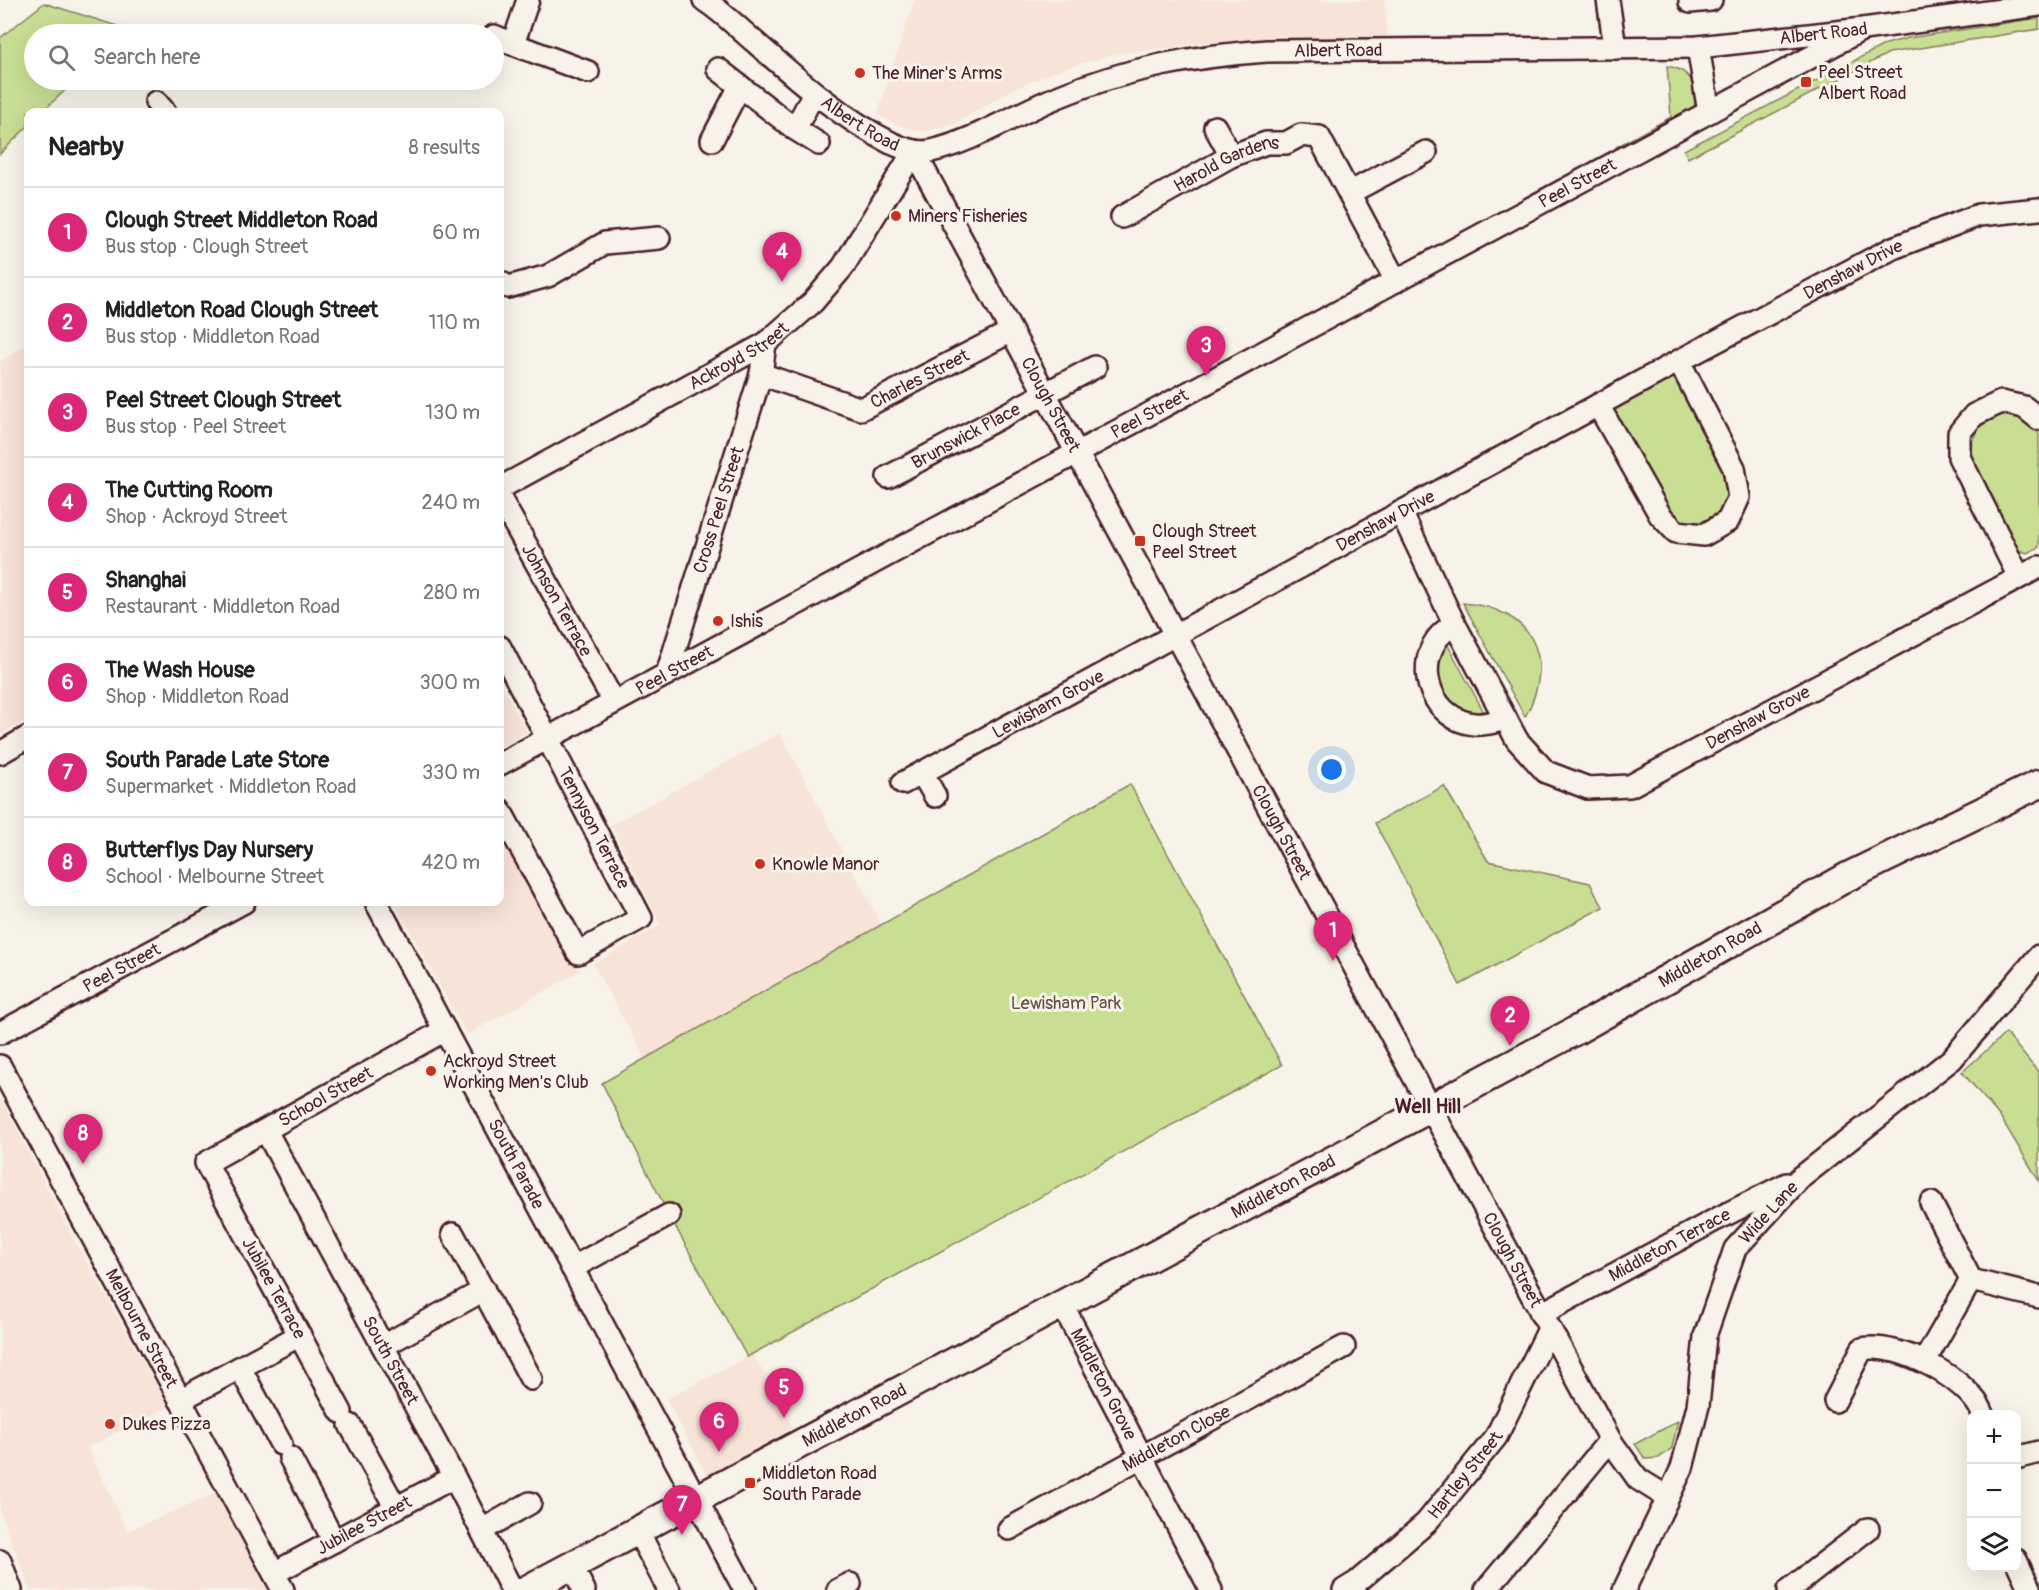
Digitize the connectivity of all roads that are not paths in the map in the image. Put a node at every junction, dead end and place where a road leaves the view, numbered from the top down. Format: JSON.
{"nodes":[{"id":1,"x":528,"y":0,"type":"edge"},
{"id":2,"x":1608,"y":0,"type":"edge"},
{"id":3,"x":709,"y":2,"type":"edge"},
{"id":4,"x":2039,"y":5,"type":"edge"},
{"id":5,"x":504,"y":28,"type":"edge"},
{"id":6,"x":1863,"y":29,"type":"junction"},
{"id":7,"x":504,"y":40,"type":"edge"},
{"id":8,"x":1698,"y":47,"type":"junction"},
{"id":9,"x":1615,"y":48,"type":"junction"},
{"id":10,"x":718,"y":69,"type":"dead end"},
{"id":11,"x":588,"y":72,"type":"dead end"},
{"id":12,"x":740,"y":86,"type":"junction"},
{"id":13,"x":814,"y":93,"type":"junction"},
{"id":14,"x":1709,"y":112,"type":"junction"},
{"id":15,"x":1215,"y":127,"type":"dead end"},
{"id":16,"x":795,"y":129,"type":"junction"},
{"id":17,"x":712,"y":140,"type":"dead end"},
{"id":18,"x":819,"y":144,"type":"dead end"},
{"id":19,"x":914,"y":151,"type":"junction"},
{"id":20,"x":1426,"y":152,"type":"dead end"},
{"id":21,"x":1231,"y":156,"type":"junction"},
{"id":22,"x":1351,"y":192,"type":"junction"},
{"id":23,"x":2039,"y":209,"type":"edge"},
{"id":24,"x":1122,"y":217,"type":"dead end"},
{"id":25,"x":659,"y":238,"type":"dead end"},
{"id":26,"x":1396,"y":281,"type":"junction"},
{"id":27,"x":504,"y":284,"type":"edge"},
{"id":28,"x":1010,"y":332,"type":"junction"},
{"id":29,"x":765,"y":344,"type":"junction"},
{"id":30,"x":1679,"y":361,"type":"junction"},
{"id":31,"x":1095,"y":367,"type":"dead end"},
{"id":32,"x":761,"y":374,"type":"junction"},
{"id":33,"x":1044,"y":394,"type":"junction"},
{"id":34,"x":1598,"y":405,"type":"junction"},
{"id":35,"x":2039,"y":419,"type":"edge"},
{"id":36,"x":1075,"y":453,"type":"junction"},
{"id":37,"x":888,"y":477,"type":"dead end"},
{"id":38,"x":504,"y":486,"type":"edge"},
{"id":39,"x":504,"y":505,"type":"edge"},
{"id":40,"x":1401,"y":512,"type":"junction"},
{"id":41,"x":2039,"y":567,"type":"edge"},
{"id":42,"x":2019,"y":577,"type":"junction"},
{"id":43,"x":1454,"y":623,"type":"junction"},
{"id":44,"x":1174,"y":635,"type":"junction"},
{"id":45,"x":504,"y":655,"type":"edge"},
{"id":46,"x":667,"y":674,"type":"junction"},
{"id":47,"x":614,"y":702,"type":"junction"},
{"id":48,"x":1506,"y":719,"type":"junction"},
{"id":49,"x":547,"y":738,"type":"junction"},
{"id":50,"x":24,"y":740,"type":"edge"},
{"id":51,"x":0,"y":753,"type":"edge"},
{"id":52,"x":504,"y":762,"type":"edge"},
{"id":53,"x":922,"y":773,"type":"junction"},
{"id":54,"x":903,"y":783,"type":"dead end"},
{"id":55,"x":2039,"y":784,"type":"edge"},
{"id":56,"x":935,"y":796,"type":"dead end"},
{"id":57,"x":504,"y":817,"type":"edge"},
{"id":58,"x":237,"y":906,"type":"edge"},
{"id":59,"x":378,"y":906,"type":"edge"},
{"id":60,"x":2039,"y":956,"type":"edge"},
{"id":61,"x":445,"y":1030,"type":"junction"},
{"id":62,"x":0,"y":1033,"type":"edge"},
{"id":63,"x":0,"y":1066,"type":"edge"},
{"id":64,"x":1430,"y":1108,"type":"junction"},
{"id":65,"x":266,"y":1131,"type":"junction"},
{"id":66,"x":206,"y":1163,"type":"joint"},
{"id":67,"x":1798,"y":1179,"type":"junction"},
{"id":68,"x":1931,"y":1203,"type":"dead end"},
{"id":69,"x":669,"y":1215,"type":"dead end"},
{"id":70,"x":453,"y":1234,"type":"dead end"},
{"id":71,"x":572,"y":1268,"type":"junction"},
{"id":72,"x":1971,"y":1280,"type":"junction"},
{"id":73,"x":484,"y":1290,"type":"junction"},
{"id":74,"x":2039,"y":1297,"type":"edge"},
{"id":75,"x":1063,"y":1306,"type":"junction"},
{"id":76,"x":1545,"y":1321,"type":"junction"},
{"id":77,"x":300,"y":1335,"type":"junction"},
{"id":78,"x":382,"y":1346,"type":"junction"},
{"id":79,"x":1344,"y":1347,"type":"dead end"},
{"id":80,"x":1924,"y":1362,"type":"junction"},
{"id":81,"x":240,"y":1368,"type":"junction"},
{"id":82,"x":531,"y":1378,"type":"dead end"},
{"id":83,"x":180,"y":1400,"type":"junction"},
{"id":84,"x":1835,"y":1401,"type":"dead end"},
{"id":85,"x":1980,"y":1410,"type":"edge"},
{"id":86,"x":1610,"y":1440,"type":"junction"},
{"id":87,"x":2039,"y":1452,"type":"edge"},
{"id":88,"x":2021,"y":1457,"type":"edge"},
{"id":89,"x":1141,"y":1459,"type":"junction"},
{"id":90,"x":454,"y":1477,"type":"junction"},
{"id":91,"x":1668,"y":1497,"type":"junction"},
{"id":92,"x":696,"y":1500,"type":"junction"},
{"id":93,"x":530,"y":1503,"type":"dead end"},
{"id":94,"x":396,"y":1508,"type":"junction"},
{"id":95,"x":1009,"y":1529,"type":"dead end"},
{"id":96,"x":1868,"y":1529,"type":"dead end"},
{"id":97,"x":482,"y":1530,"type":"junction"},
{"id":98,"x":637,"y":1530,"type":"junction"},
{"id":99,"x":334,"y":1541,"type":"junction"},
{"id":100,"x":0,"y":1561,"type":"edge"},
{"id":101,"x":571,"y":1565,"type":"junction"},
{"id":102,"x":2021,"y":1571,"type":"edge"},
{"id":103,"x":279,"y":1582,"type":"edge"},
{"id":104,"x":11,"y":1590,"type":"edge"},
{"id":105,"x":512,"y":1590,"type":"edge"},
{"id":106,"x":526,"y":1590,"type":"edge"},
{"id":107,"x":584,"y":1590,"type":"edge"},
{"id":108,"x":669,"y":1590,"type":"edge"},
{"id":109,"x":745,"y":1590,"type":"edge"},
{"id":110,"x":1211,"y":1590,"type":"edge"},
{"id":111,"x":1344,"y":1590,"type":"edge"},
{"id":112,"x":1486,"y":1590,"type":"edge"},
{"id":113,"x":1624,"y":1590,"type":"edge"},
{"id":114,"x":1789,"y":1590,"type":"edge"},
{"id":115,"x":2030,"y":1590,"type":"edge"}],
"edges":[{"from":1,"to":5,"type":"street"},
{"from":2,"to":9,"type":"street"},
{"from":3,"to":13,"type":"street","name":"Albert Road"},
{"from":4,"to":6,"type":"street","name":"Albert Road"},
{"from":6,"to":8,"type":"street","name":"Albert Road"},
{"from":6,"to":14,"type":"street","name":"Peel Street"},
{"from":7,"to":11,"type":"street"},
{"from":8,"to":9,"type":"street","name":"Albert Road"},
{"from":8,"to":14,"type":"street"},
{"from":9,"to":19,"type":"street","name":"Albert Road"},
{"from":10,"to":12,"type":"street"},
{"from":12,"to":16,"type":"street"},
{"from":12,"to":17,"type":"street"},
{"from":13,"to":16,"type":"street"},
{"from":13,"to":19,"type":"street","name":"Albert Road"},
{"from":14,"to":26,"type":"street","name":"Peel Street"},
{"from":15,"to":21,"type":"street"},
{"from":16,"to":18,"type":"street"},
{"from":19,"to":28,"type":"street","name":"Clough Street"},
{"from":19,"to":29,"type":"street","name":"Ackroyd Street"},
{"from":20,"to":22,"type":"street"},
{"from":21,"to":22,"type":"street","name":"Harold Gardens"},
{"from":21,"to":24,"type":"street","name":"Harold Gardens"},
{"from":22,"to":26,"type":"street","name":"Harold Gardens"},
{"from":23,"to":30,"type":"street","name":"Denshaw Drive"},
{"from":25,"to":27,"type":"street"},
{"from":26,"to":36,"type":"street","name":"Peel Street"},
{"from":28,"to":32,"type":"street","name":"Charles Street"},
{"from":28,"to":33,"type":"street","name":"Clough Street"},
{"from":29,"to":32,"type":"street","name":"Cross Peel Street"},
{"from":29,"to":38,"type":"street","name":"Ackroyd Street"},
{"from":30,"to":34,"type":"street","name":"Denshaw Drive"},
{"from":30,"to":34,"type":"street"},
{"from":31,"to":33,"type":"street","name":"Brunswick Place"},
{"from":32,"to":46,"type":"street","name":"Cross Peel Street"},
{"from":33,"to":36,"type":"street","name":"Clough Street"},
{"from":33,"to":37,"type":"street","name":"Brunswick Place"},
{"from":34,"to":40,"type":"street","name":"Denshaw Drive"},
{"from":35,"to":42,"type":"street"},
{"from":36,"to":44,"type":"street","name":"Clough Street"},
{"from":36,"to":46,"type":"street","name":"Peel Street"},
{"from":39,"to":47,"type":"street","name":"Johnson Terrace"},
{"from":40,"to":43,"type":"street","name":"Denshaw Grove"},
{"from":40,"to":44,"type":"street","name":"Denshaw Drive"},
{"from":41,"to":42,"type":"street","name":"Denshaw Grove"},
{"from":42,"to":48,"type":"street","name":"Denshaw Grove"},
{"from":43,"to":48,"type":"street","name":"Denshaw Grove"},
{"from":43,"to":48,"type":"street"},
{"from":44,"to":53,"type":"street","name":"Lewisham Grove"},
{"from":44,"to":64,"type":"street","name":"Clough Street"},
{"from":45,"to":49,"type":"street","name":"Tennyson Terrace"},
{"from":46,"to":47,"type":"street","name":"Peel Street"},
{"from":47,"to":49,"type":"street","name":"Peel Street"},
{"from":49,"to":52,"type":"street","name":"Peel Street"},
{"from":49,"to":57,"type":"street","name":"Tennyson Terrace"},
{"from":50,"to":51,"type":"street"},
{"from":53,"to":54,"type":"street","name":"Lewisham Grove"},
{"from":53,"to":56,"type":"street"},
{"from":55,"to":64,"type":"main road","name":"Middleton Road"},
{"from":58,"to":62,"type":"street","name":"Peel Street"},
{"from":59,"to":61,"type":"street","name":"South Parade"},
{"from":60,"to":67,"type":"street","name":"Wide Lane"},
{"from":61,"to":65,"type":"street","name":"School Street"},
{"from":61,"to":71,"type":"street","name":"South Parade"},
{"from":63,"to":83,"type":"street","name":"Melbourne Street"},
{"from":64,"to":75,"type":"main road","name":"Middleton Road"},
{"from":64,"to":76,"type":"street","name":"Clough Street"},
{"from":65,"to":66,"type":"street","name":"School Street"},
{"from":65,"to":78,"type":"street","name":"South Street"},
{"from":66,"to":77,"type":"street","name":"Jubilee Terrace"},
{"from":67,"to":76,"type":"street","name":"Middleton Terrace"},
{"from":67,"to":91,"type":"street","name":"Wide Lane"},
{"from":68,"to":72,"type":"street"},
{"from":69,"to":71,"type":"street"},
{"from":70,"to":73,"type":"street"},
{"from":71,"to":92,"type":"street","name":"South Parade"},
{"from":72,"to":74,"type":"street"},
{"from":72,"to":80,"type":"street"},
{"from":73,"to":78,"type":"street"},
{"from":73,"to":82,"type":"street"},
{"from":75,"to":89,"type":"street","name":"Middleton Grove"},
{"from":75,"to":92,"type":"main road","name":"Middleton Road"},
{"from":76,"to":86,"type":"street","name":"Clough Street"},
{"from":76,"to":111,"type":"street","name":"Hartley Street"},
{"from":77,"to":81,"type":"street"},
{"from":77,"to":94,"type":"street","name":"Jubilee Terrace"},
{"from":78,"to":90,"type":"street","name":"South Street"},
{"from":79,"to":89,"type":"street","name":"Middleton Close"},
{"from":80,"to":84,"type":"street"},
{"from":80,"to":85,"type":"street"},
{"from":81,"to":83,"type":"street"},
{"from":81,"to":99,"type":"street"},
{"from":83,"to":103,"type":"street","name":"Melbourne Street"},
{"from":86,"to":91,"type":"street","name":"Clough Street"},
{"from":86,"to":112,"type":"street"},
{"from":87,"to":88,"type":"street"},
{"from":89,"to":95,"type":"street","name":"Middleton Close"},
{"from":89,"to":110,"type":"street","name":"Middleton Grove"},
{"from":90,"to":94,"type":"street","name":"Jubilee Street"},
{"from":90,"to":97,"type":"street","name":"South Street"},
{"from":91,"to":113,"type":"street","name":"Wide Lane"},
{"from":92,"to":98,"type":"main road","name":"Middleton Road"},
{"from":92,"to":109,"type":"street","name":"South Parade"},
{"from":93,"to":97,"type":"street"},
{"from":94,"to":99,"type":"street","name":"Jubilee Street"},
{"from":96,"to":114,"type":"street"},
{"from":97,"to":105,"type":"street","name":"South Street"},
{"from":98,"to":101,"type":"main road","name":"Middleton Road"},
{"from":98,"to":108,"type":"street"},
{"from":99,"to":103,"type":"street","name":"Jubilee Street"},
{"from":100,"to":104,"type":"street"},
{"from":101,"to":106,"type":"main road","name":"Middleton Road"},
{"from":101,"to":107,"type":"street"},
{"from":102,"to":115,"type":"street"}]}
